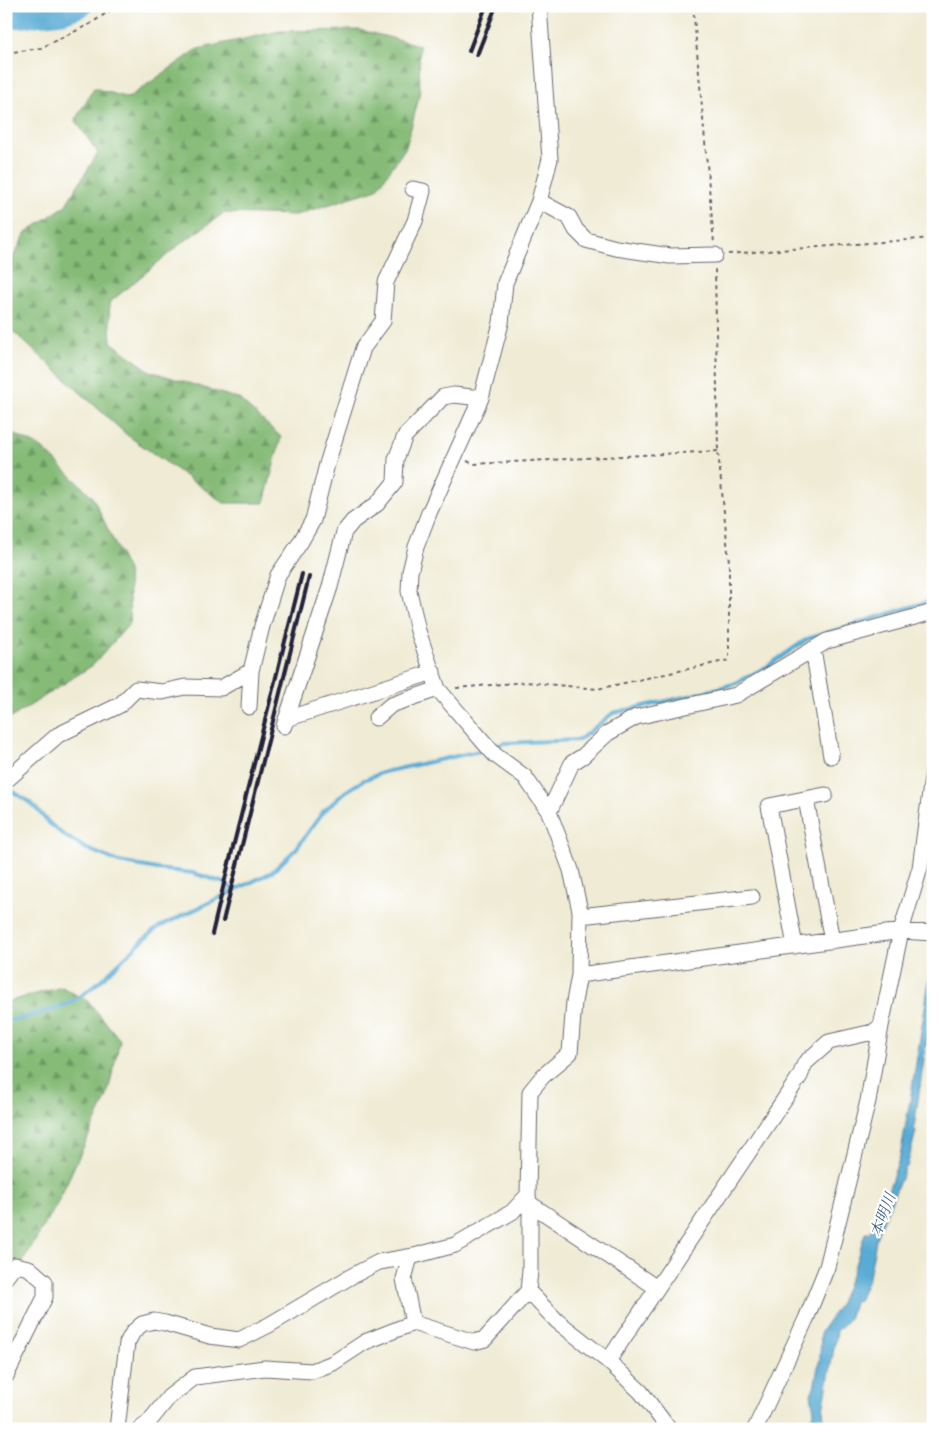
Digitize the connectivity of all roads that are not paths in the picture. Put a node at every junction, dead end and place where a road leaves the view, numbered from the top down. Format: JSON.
{"nodes":[{"id":1,"x":539,"y":6,"type":"edge"},
{"id":2,"x":413,"y":188,"type":"dead end"},
{"id":3,"x":539,"y":201,"type":"junction"},
{"id":4,"x":715,"y":255,"type":"road end"},
{"id":5,"x":481,"y":398,"type":"junction"},
{"id":6,"x":933,"y":612,"type":"edge"},
{"id":7,"x":813,"y":648,"type":"junction"},
{"id":8,"x":251,"y":671,"type":"junction"},
{"id":9,"x":432,"y":672,"type":"junction"},
{"id":10,"x":438,"y":689,"type":"junction"},
{"id":11,"x":249,"y":707,"type":"dead end"},
{"id":12,"x":376,"y":718,"type":"dead end"},
{"id":13,"x":831,"y":756,"type":"dead end"},
{"id":14,"x":933,"y":770,"type":"edge"},
{"id":15,"x":6,"y":775,"type":"edge"},
{"id":16,"x":825,"y":795,"type":"dead end"},
{"id":17,"x":806,"y":798,"type":"junction"},
{"id":18,"x":550,"y":812,"type":"junction"},
{"id":19,"x":752,"y":898,"type":"dead end"},
{"id":20,"x":580,"y":916,"type":"junction"},
{"id":21,"x":906,"y":931,"type":"junction"},
{"id":22,"x":933,"y":933,"type":"edge"},
{"id":23,"x":832,"y":941,"type":"junction"},
{"id":24,"x":794,"y":946,"type":"junction"},
{"id":25,"x":579,"y":976,"type":"junction"},
{"id":26,"x":881,"y":1026,"type":"junction"},
{"id":27,"x":528,"y":1199,"type":"junction"},
{"id":28,"x":410,"y":1257,"type":"junction"},
{"id":29,"x":6,"y":1277,"type":"edge"},
{"id":30,"x":657,"y":1288,"type":"junction"},
{"id":31,"x":528,"y":1291,"type":"junction"},
{"id":32,"x":413,"y":1323,"type":"junction"},
{"id":33,"x":608,"y":1361,"type":"junction"},
{"id":34,"x":6,"y":1376,"type":"edge"},
{"id":35,"x":117,"y":1429,"type":"edge"},
{"id":36,"x":140,"y":1429,"type":"edge"},
{"id":37,"x":669,"y":1429,"type":"edge"},
{"id":38,"x":755,"y":1429,"type":"edge"}],
"edges":[{"from":1,"to":3,"type":"street"},
{"from":2,"to":8,"type":"street"},
{"from":3,"to":4,"type":"street"},
{"from":3,"to":5,"type":"street"},
{"from":5,"to":9,"type":"street"},
{"from":5,"to":9,"type":"street"},
{"from":6,"to":7,"type":"street"},
{"from":7,"to":13,"type":"street"},
{"from":7,"to":18,"type":"street"},
{"from":8,"to":11,"type":"street"},
{"from":8,"to":15,"type":"street"},
{"from":9,"to":10,"type":"street"},
{"from":10,"to":12,"type":"street"},
{"from":10,"to":18,"type":"street"},
{"from":14,"to":21,"type":"street"},
{"from":16,"to":17,"type":"street"},
{"from":17,"to":23,"type":"street"},
{"from":17,"to":24,"type":"street"},
{"from":18,"to":20,"type":"street"},
{"from":19,"to":20,"type":"street"},
{"from":20,"to":25,"type":"street"},
{"from":21,"to":22,"type":"street"},
{"from":21,"to":23,"type":"street"},
{"from":21,"to":26,"type":"street"},
{"from":23,"to":24,"type":"street"},
{"from":24,"to":25,"type":"street"},
{"from":25,"to":27,"type":"street"},
{"from":26,"to":30,"type":"street"},
{"from":26,"to":38,"type":"street"},
{"from":27,"to":28,"type":"street"},
{"from":27,"to":30,"type":"street"},
{"from":27,"to":31,"type":"street"},
{"from":28,"to":32,"type":"street"},
{"from":28,"to":35,"type":"street"},
{"from":29,"to":34,"type":"street"},
{"from":30,"to":33,"type":"street"},
{"from":31,"to":32,"type":"street"},
{"from":31,"to":33,"type":"street"},
{"from":32,"to":36,"type":"street"},
{"from":33,"to":37,"type":"street"}]}
